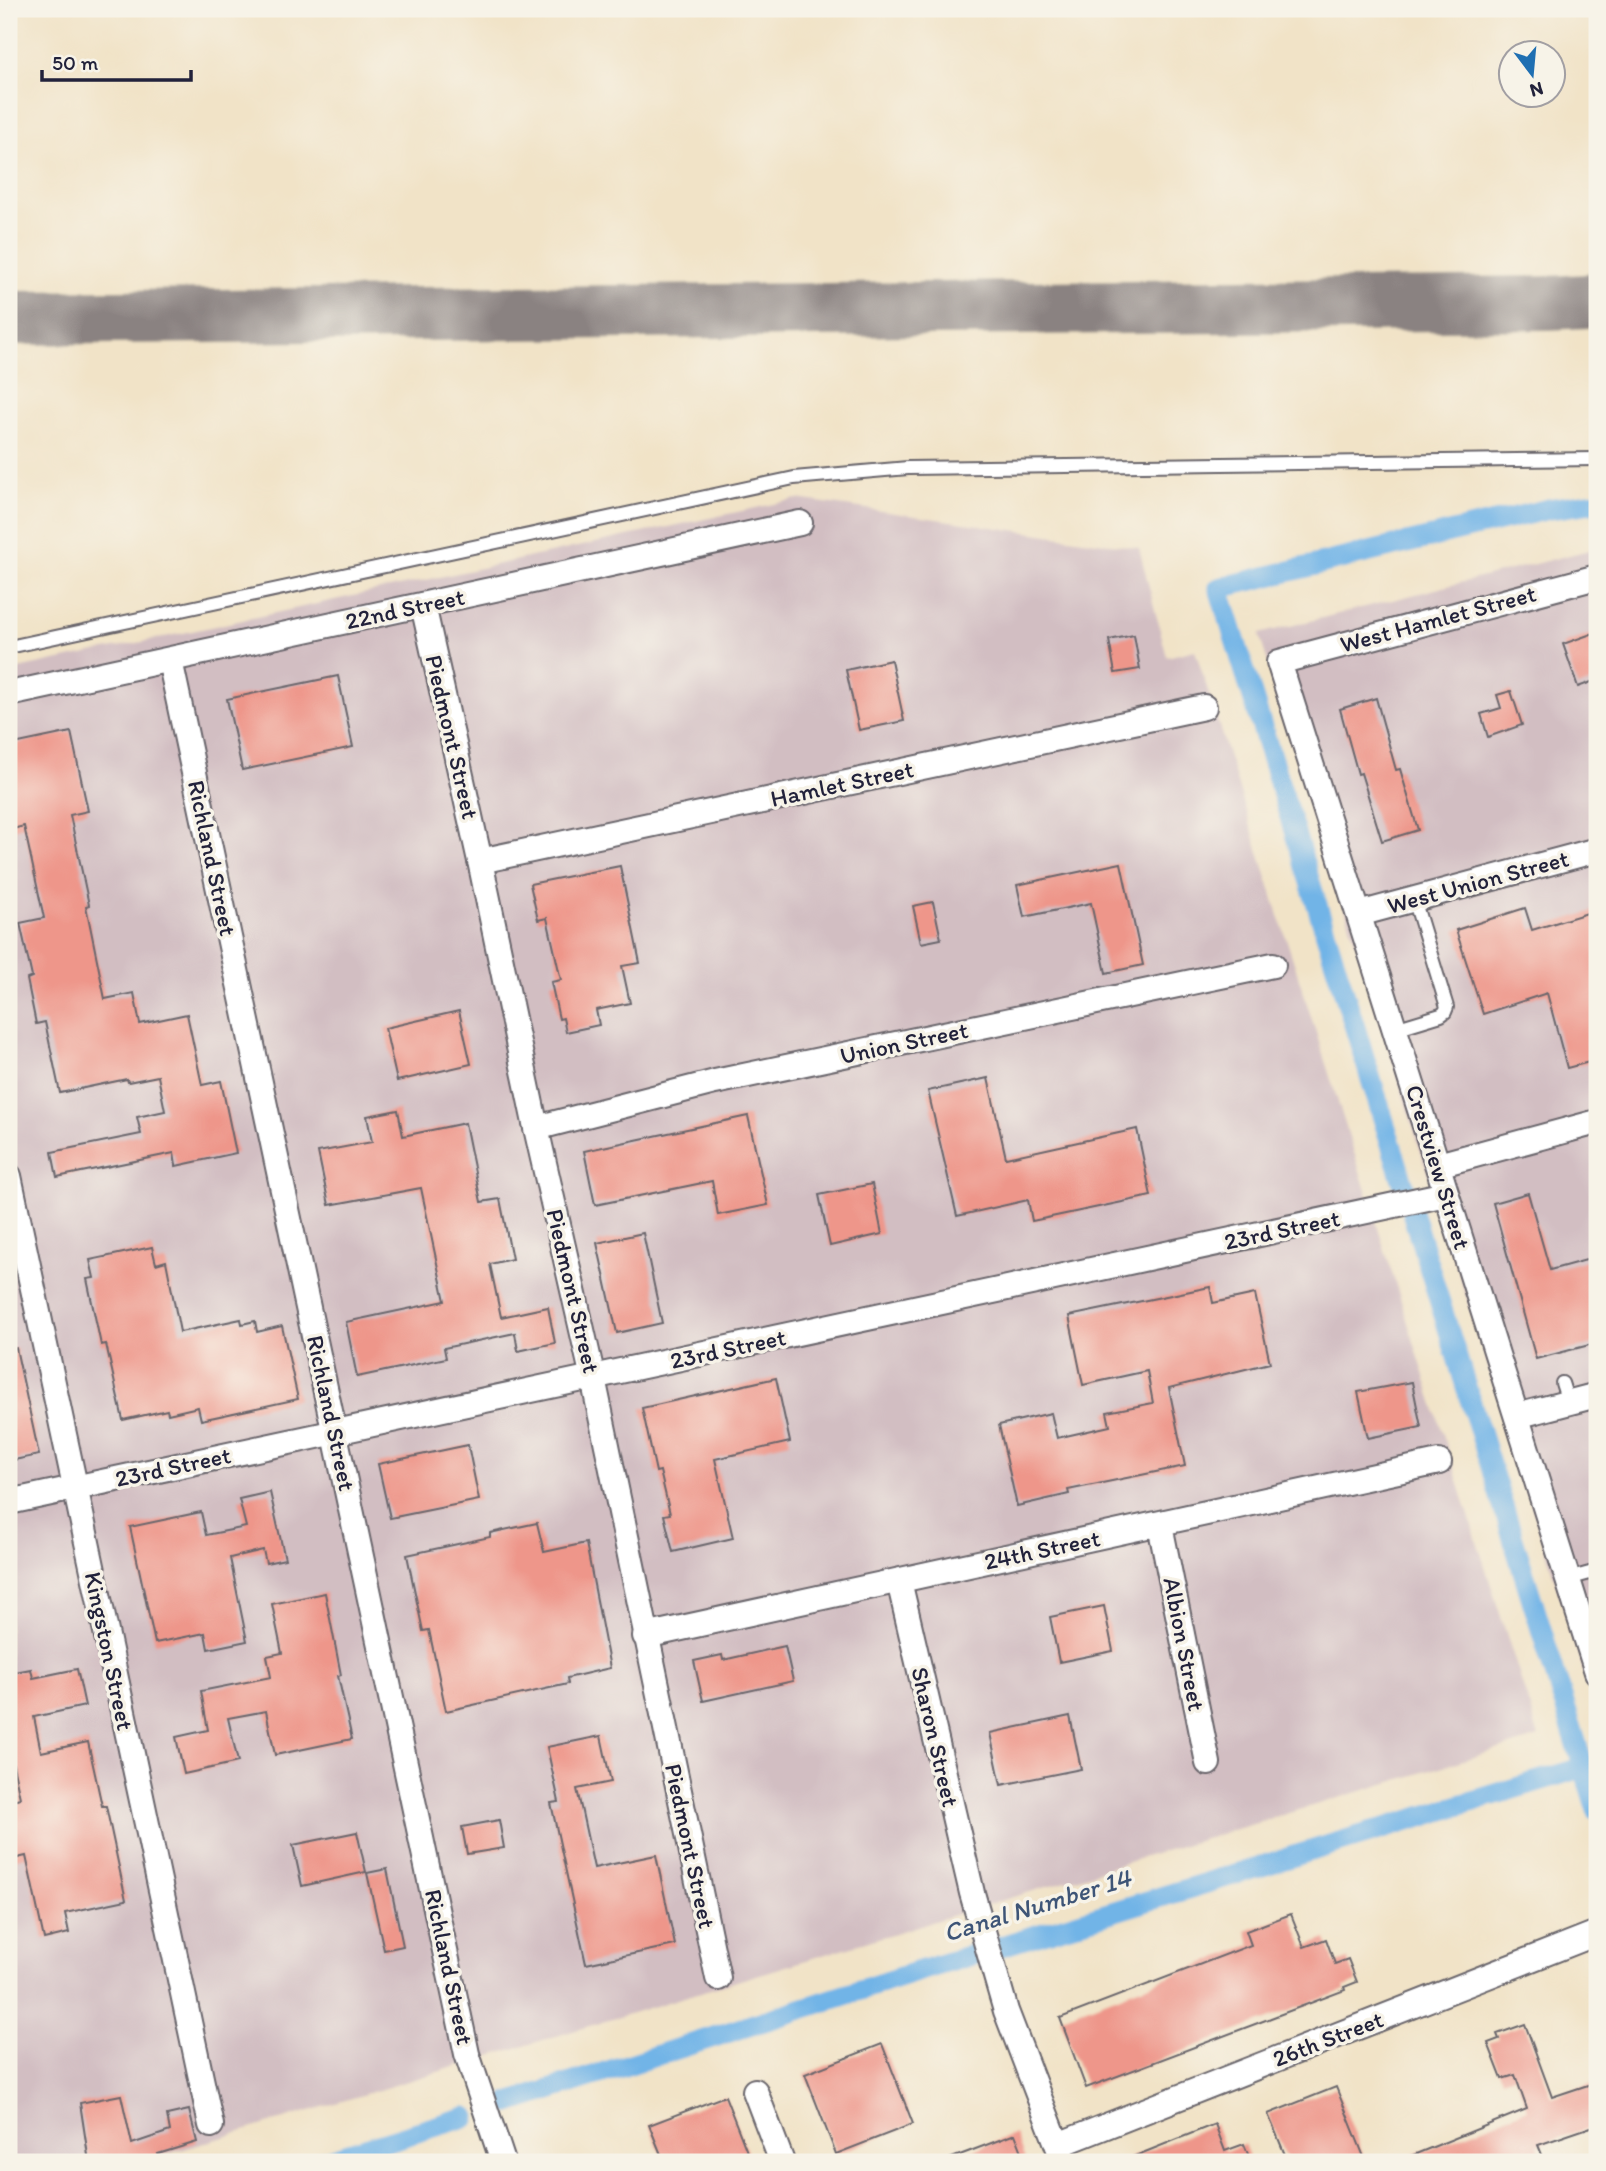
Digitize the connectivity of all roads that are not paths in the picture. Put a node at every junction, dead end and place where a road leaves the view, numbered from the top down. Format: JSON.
{"nodes":[{"id":1,"x":1597,"y":459,"type":"edge"},
{"id":2,"x":800,"y":523,"type":"dead end"},
{"id":3,"x":1597,"y":577,"type":"edge"},
{"id":4,"x":423,"y":605,"type":"junction"},
{"id":5,"x":9,"y":647,"type":"edge"},
{"id":6,"x":170,"y":660,"type":"junction"},
{"id":7,"x":1279,"y":662,"type":"joint"},
{"id":8,"x":9,"y":694,"type":"edge"},
{"id":9,"x":1204,"y":707,"type":"dead end"},
{"id":10,"x":1597,"y":850,"type":"edge"},
{"id":11,"x":480,"y":861,"type":"junction"},
{"id":12,"x":1414,"y":899,"type":"junction"},
{"id":13,"x":1359,"y":914,"type":"junction"},
{"id":14,"x":1273,"y":965,"type":"dead end"},
{"id":15,"x":1395,"y":1029,"type":"junction"},
{"id":16,"x":1597,"y":1122,"type":"edge"},
{"id":17,"x":536,"y":1128,"type":"junction"},
{"id":18,"x":1438,"y":1165,"type":"junction"},
{"id":19,"x":9,"y":1176,"type":"edge"},
{"id":20,"x":1437,"y":1196,"type":"junction"},
{"id":21,"x":593,"y":1378,"type":"junction"},
{"id":22,"x":1597,"y":1395,"type":"edge"},
{"id":23,"x":1517,"y":1416,"type":"junction"},
{"id":24,"x":336,"y":1433,"type":"junction"},
{"id":25,"x":1439,"y":1462,"type":"dead end"},
{"id":26,"x":74,"y":1488,"type":"junction"},
{"id":27,"x":9,"y":1502,"type":"edge"},
{"id":28,"x":1160,"y":1525,"type":"junction"},
{"id":29,"x":1597,"y":1571,"type":"edge"},
{"id":30,"x":1568,"y":1579,"type":"junction"},
{"id":31,"x":899,"y":1581,"type":"junction"},
{"id":32,"x":645,"y":1636,"type":"junction"},
{"id":33,"x":1593,"y":1644,"type":"edge"},
{"id":34,"x":1597,"y":1672,"type":"edge"},
{"id":35,"x":1208,"y":1763,"type":"dead end"},
{"id":36,"x":1597,"y":1933,"type":"edge"},
{"id":37,"x":718,"y":1978,"type":"dead end"},
{"id":38,"x":755,"y":2091,"type":"dead end"},
{"id":39,"x":211,"y":2125,"type":"dead end"},
{"id":40,"x":1061,"y":2154,"type":"edge"},
{"id":41,"x":503,"y":2162,"type":"edge"},
{"id":42,"x":782,"y":2162,"type":"edge"}],
"edges":[{"from":1,"to":5,"type":"lane"},
{"from":2,"to":4,"type":"street","name":"22nd Street"},
{"from":3,"to":7,"type":"street","name":"West Hamlet Street"},
{"from":4,"to":6,"type":"street","name":"22nd Street"},
{"from":4,"to":11,"type":"street","name":"Piedmont Street"},
{"from":6,"to":8,"type":"street","name":"22nd Street"},
{"from":6,"to":24,"type":"street","name":"Richland Street"},
{"from":7,"to":13,"type":"street","name":"Crestview Street"},
{"from":9,"to":11,"type":"street","name":"Hamlet Street"},
{"from":10,"to":12,"type":"street","name":"West Union Street"},
{"from":11,"to":17,"type":"street","name":"Piedmont Street"},
{"from":12,"to":13,"type":"street","name":"West Union Street"},
{"from":12,"to":15,"type":"lane"},
{"from":13,"to":15,"type":"street","name":"Crestview Street"},
{"from":14,"to":17,"type":"street","name":"Union Street"},
{"from":15,"to":18,"type":"street","name":"Crestview Street"},
{"from":16,"to":18,"type":"street"},
{"from":17,"to":21,"type":"street","name":"Piedmont Street"},
{"from":18,"to":20,"type":"street","name":"Crestview Street"},
{"from":19,"to":26,"type":"street","name":"Kingston Street"},
{"from":20,"to":21,"type":"street","name":"23rd Street"},
{"from":20,"to":23,"type":"street","name":"Crestview Street"},
{"from":21,"to":24,"type":"street","name":"23rd Street"},
{"from":21,"to":32,"type":"street","name":"Piedmont Street"},
{"from":22,"to":23,"type":"street"},
{"from":23,"to":30,"type":"street","name":"Crestview Street"},
{"from":24,"to":26,"type":"street","name":"23rd Street"},
{"from":24,"to":41,"type":"street","name":"Richland Street"},
{"from":25,"to":28,"type":"street","name":"24th Street"},
{"from":26,"to":27,"type":"street","name":"23rd Street"},
{"from":26,"to":39,"type":"street","name":"Kingston Street"},
{"from":28,"to":31,"type":"street","name":"24th Street"},
{"from":28,"to":35,"type":"street","name":"Albion Street"},
{"from":29,"to":30,"type":"lane"},
{"from":30,"to":33,"type":"street","name":"Crestview Street"},
{"from":31,"to":32,"type":"street","name":"24th Street"},
{"from":31,"to":40,"type":"street","name":"Sharon Street"},
{"from":32,"to":37,"type":"street","name":"Piedmont Street"},
{"from":33,"to":34,"type":"street","name":"Crestview Street"},
{"from":36,"to":40,"type":"street","name":"26th Street"},
{"from":38,"to":42,"type":"street"}]}
